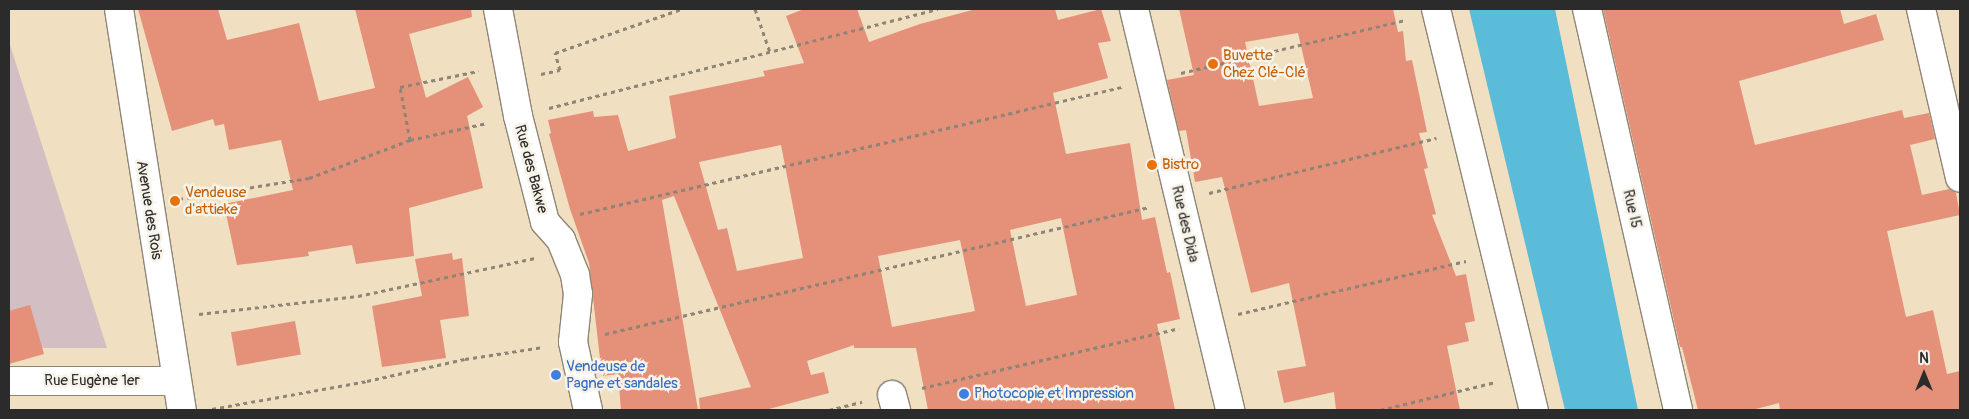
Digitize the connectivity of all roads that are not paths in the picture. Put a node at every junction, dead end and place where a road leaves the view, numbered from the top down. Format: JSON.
{"nodes":[{"id":1,"x":119,"y":9,"type":"edge"},
{"id":2,"x":498,"y":9,"type":"edge"},
{"id":3,"x":1134,"y":9,"type":"edge"},
{"id":4,"x":1587,"y":9,"type":"edge"},
{"id":5,"x":1921,"y":9,"type":"edge"},
{"id":6,"x":1436,"y":11,"type":"edge"},
{"id":7,"x":1960,"y":178,"type":"edge"},
{"id":8,"x":9,"y":381,"type":"edge"},
{"id":9,"x":176,"y":382,"type":"junction"},
{"id":10,"x":182,"y":410,"type":"edge"},
{"id":11,"x":588,"y":410,"type":"edge"},
{"id":12,"x":1230,"y":410,"type":"edge"},
{"id":13,"x":1534,"y":410,"type":"edge"},
{"id":14,"x":1678,"y":410,"type":"edge"}],
"edges":[{"from":1,"to":9,"type":"street","name":"Avenue des Rois"},
{"from":2,"to":11,"type":"street","name":"Rue des Bakwe"},
{"from":3,"to":12,"type":"street","name":"Rue des Dida"},
{"from":4,"to":14,"type":"street","name":"Rue I5"},
{"from":5,"to":7,"type":"street"},
{"from":6,"to":13,"type":"street"},
{"from":8,"to":9,"type":"street","name":"Rue Eugène 1er"},
{"from":9,"to":10,"type":"street","name":"Avenue des Rois"}]}
